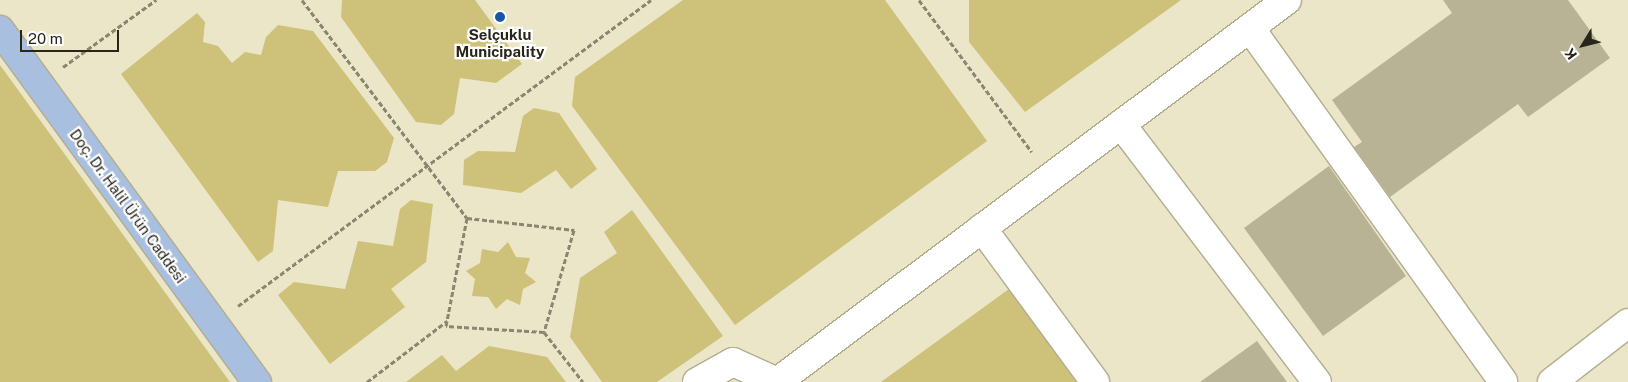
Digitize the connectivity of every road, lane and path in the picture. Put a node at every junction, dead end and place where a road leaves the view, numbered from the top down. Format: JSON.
{"nodes":[{"id":1,"x":156,"y":0,"type":"edge"},
{"id":2,"x":302,"y":0,"type":"edge"},
{"id":3,"x":651,"y":0,"type":"edge"},
{"id":4,"x":919,"y":0,"type":"edge"},
{"id":5,"x":1287,"y":0,"type":"edge"},
{"id":6,"x":1250,"y":28,"type":"junction"},
{"id":7,"x":0,"y":30,"type":"edge"},
{"id":8,"x":40,"y":84,"type":"junction"},
{"id":9,"x":1121,"y":124,"type":"junction"},
{"id":10,"x":428,"y":166,"type":"junction"},
{"id":11,"x":1051,"y":176,"type":"junction"},
{"id":12,"x":467,"y":218,"type":"junction"},
{"id":13,"x":982,"y":228,"type":"junction"},
{"id":14,"x":447,"y":320,"type":"junction"},
{"id":15,"x":1628,"y":323,"type":"edge"},
{"id":16,"x":214,"y":324,"type":"junction"},
{"id":17,"x":544,"y":332,"type":"junction"},
{"id":18,"x":257,"y":382,"type":"edge"},
{"id":19,"x":367,"y":382,"type":"edge"},
{"id":20,"x":583,"y":382,"type":"edge"},
{"id":21,"x":697,"y":382,"type":"edge"},
{"id":22,"x":777,"y":382,"type":"edge"},
{"id":23,"x":1095,"y":382,"type":"edge"},
{"id":24,"x":1318,"y":382,"type":"edge"},
{"id":25,"x":1503,"y":382,"type":"edge"},
{"id":26,"x":1552,"y":382,"type":"edge"}],
"edges":[{"from":1,"to":8,"type":"path"},
{"from":2,"to":10,"type":"path"},
{"from":3,"to":10,"type":"path"},
{"from":4,"to":11,"type":"path"},
{"from":5,"to":6,"type":"street"},
{"from":6,"to":9,"type":"street"},
{"from":6,"to":25,"type":"street"},
{"from":7,"to":8,"type":"main road","name":"Doç. Dr. Halil Ürün Caddesi"},
{"from":8,"to":16,"type":"main road","name":"Doç. Dr. Halil Ürün Caddesi"},
{"from":9,"to":11,"type":"street"},
{"from":9,"to":24,"type":"street"},
{"from":10,"to":12,"type":"path"},
{"from":10,"to":16,"type":"path"},
{"from":11,"to":13,"type":"street"},
{"from":12,"to":14,"type":"path"},
{"from":12,"to":17,"type":"path"},
{"from":13,"to":22,"type":"street"},
{"from":13,"to":23,"type":"street"},
{"from":14,"to":17,"type":"path"},
{"from":14,"to":19,"type":"path"},
{"from":15,"to":26,"type":"street"},
{"from":16,"to":18,"type":"main road","name":"Doç. Dr. Halil Ürün Caddesi"},
{"from":17,"to":20,"type":"path"},
{"from":21,"to":22,"type":"street"}]}
